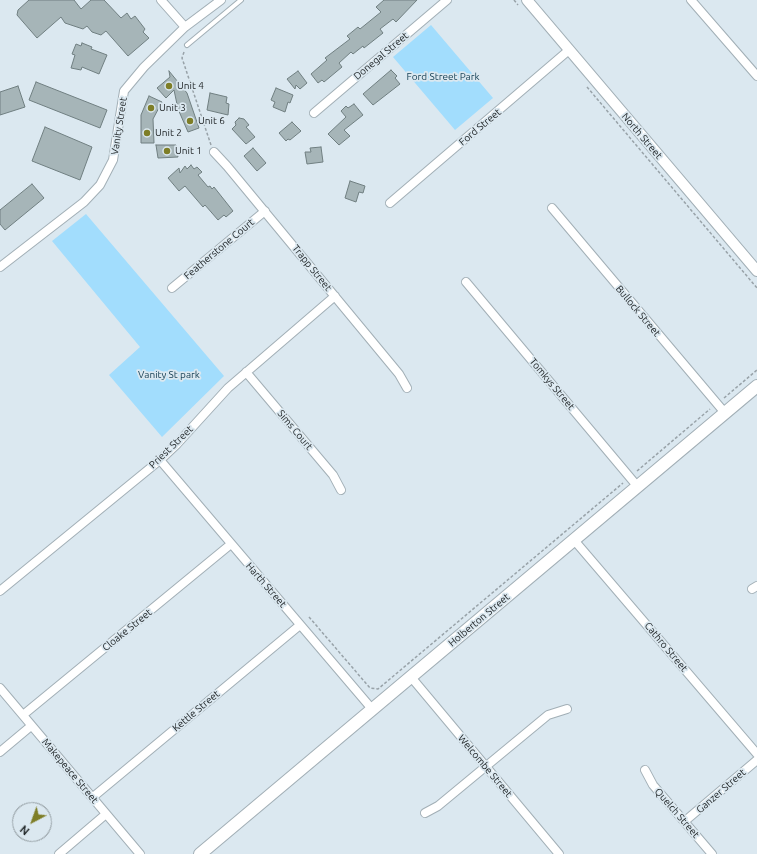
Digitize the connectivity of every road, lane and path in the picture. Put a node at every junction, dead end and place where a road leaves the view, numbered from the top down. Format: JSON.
{"nodes":[{"id":1,"x":161,"y":0,"type":"edge"},
{"id":2,"x":221,"y":0,"type":"edge"},
{"id":3,"x":241,"y":0,"type":"edge"},
{"id":4,"x":447,"y":0,"type":"edge"},
{"id":5,"x":514,"y":0,"type":"edge"},
{"id":6,"x":691,"y":0,"type":"edge"},
{"id":7,"x":523,"y":3,"type":"edge"},
{"id":8,"x":185,"y":27,"type":"junction"},
{"id":9,"x":187,"y":45,"type":"joint"},
{"id":10,"x":569,"y":50,"type":"junction"},
{"id":11,"x":757,"y":76,"type":"edge"},
{"id":12,"x":582,"y":81,"type":"dead end"},
{"id":13,"x":314,"y":113,"type":"dead end"},
{"id":14,"x":214,"y":152,"type":"joint"},
{"id":15,"x":390,"y":203,"type":"dead end"},
{"id":16,"x":552,"y":208,"type":"dead end"},
{"id":17,"x":265,"y":211,"type":"junction"},
{"id":18,"x":0,"y":266,"type":"edge"},
{"id":19,"x":757,"y":271,"type":"edge"},
{"id":20,"x":466,"y":282,"type":"dead end"},
{"id":21,"x":172,"y":288,"type":"dead end"},
{"id":22,"x":757,"y":288,"type":"edge"},
{"id":23,"x":335,"y":296,"type":"junction"},
{"id":24,"x":757,"y":370,"type":"edge"},
{"id":25,"x":246,"y":372,"type":"junction"},
{"id":26,"x":757,"y":386,"type":"edge"},
{"id":27,"x":407,"y":388,"type":"dead end"},
{"id":28,"x":721,"y":408,"type":"junction"},
{"id":29,"x":160,"y":460,"type":"junction"},
{"id":30,"x":630,"y":477,"type":"junction"},
{"id":31,"x":638,"y":487,"type":"junction"},
{"id":32,"x":341,"y":490,"type":"dead end"},
{"id":33,"x":574,"y":540,"type":"junction"},
{"id":34,"x":231,"y":544,"type":"junction"},
{"id":35,"x":0,"y":592,"type":"edge"},
{"id":36,"x":309,"y":617,"type":"dead end"},
{"id":37,"x":300,"y":624,"type":"junction"},
{"id":38,"x":411,"y":677,"type":"junction"},
{"id":39,"x":0,"y":688,"type":"edge"},
{"id":40,"x":372,"y":709,"type":"junction"},
{"id":41,"x":567,"y":709,"type":"dead end"},
{"id":42,"x":23,"y":716,"type":"junction"},
{"id":43,"x":31,"y":726,"type":"junction"},
{"id":44,"x":0,"y":752,"type":"edge"},
{"id":45,"x":757,"y":754,"type":"edge"},
{"id":46,"x":757,"y":760,"type":"edge"},
{"id":47,"x":486,"y":767,"type":"junction"},
{"id":48,"x":646,"y":770,"type":"dead end"},
{"id":49,"x":93,"y":797,"type":"junction"},
{"id":50,"x":424,"y":813,"type":"dead end"},
{"id":51,"x":106,"y":814,"type":"junction"},
{"id":52,"x":685,"y":821,"type":"junction"},
{"id":53,"x":59,"y":854,"type":"edge"},
{"id":54,"x":140,"y":854,"type":"edge"},
{"id":55,"x":200,"y":854,"type":"edge"},
{"id":56,"x":559,"y":854,"type":"edge"},
{"id":57,"x":712,"y":854,"type":"edge"}],
"edges":[{"from":1,"to":8,"type":"street"},
{"from":2,"to":8,"type":"street","name":"Vanity Street"},
{"from":3,"to":9,"type":"lane"},
{"from":4,"to":13,"type":"street","name":"Donegal Street"},
{"from":5,"to":7,"type":"path"},
{"from":6,"to":11,"type":"street"},
{"from":7,"to":10,"type":"street","name":"North Street"},
{"from":8,"to":18,"type":"street","name":"Vanity Street"},
{"from":9,"to":14,"type":"path"},
{"from":10,"to":15,"type":"street","name":"Ford Street"},
{"from":10,"to":19,"type":"street","name":"North Street"},
{"from":12,"to":22,"type":"path"},
{"from":14,"to":17,"type":"street","name":"Trapp Street"},
{"from":16,"to":28,"type":"street","name":"Bullock Street"},
{"from":17,"to":21,"type":"street","name":"Featherstone Court"},
{"from":17,"to":23,"type":"street","name":"Trapp Street"},
{"from":20,"to":30,"type":"street","name":"Tomkys Street"},
{"from":23,"to":25,"type":"street","name":"Priest Street"},
{"from":23,"to":27,"type":"street","name":"Trapp Street"},
{"from":24,"to":28,"type":"path"},
{"from":25,"to":29,"type":"street","name":"Priest Street"},
{"from":25,"to":32,"type":"street","name":"Sims Court"},
{"from":26,"to":28,"type":"main road","name":"Holberton Street"},
{"from":28,"to":30,"type":"path"},
{"from":28,"to":31,"type":"main road","name":"Holberton Street"},
{"from":29,"to":34,"type":"street","name":"Harth Street"},
{"from":29,"to":35,"type":"street","name":"Priest Street"},
{"from":30,"to":31,"type":"street","name":"Tomkys Street"},
{"from":30,"to":36,"type":"path"},
{"from":31,"to":33,"type":"main road","name":"Holberton Street"},
{"from":33,"to":38,"type":"main road","name":"Holberton Street"},
{"from":33,"to":45,"type":"street","name":"Cathro Street"},
{"from":34,"to":37,"type":"street","name":"Harth Street"},
{"from":34,"to":42,"type":"street","name":"Cloake Street"},
{"from":37,"to":40,"type":"street","name":"Harth Street"},
{"from":37,"to":49,"type":"street","name":"Kettle Street"},
{"from":38,"to":40,"type":"main road","name":"Holberton Street"},
{"from":38,"to":47,"type":"street","name":"Welcombe Street"},
{"from":39,"to":42,"type":"street","name":"Makepeace Street"},
{"from":40,"to":55,"type":"main road","name":"Holberton Street"},
{"from":41,"to":47,"type":"street"},
{"from":42,"to":43,"type":"street","name":"Makepeace Street"},
{"from":43,"to":44,"type":"street"},
{"from":43,"to":49,"type":"street","name":"Makepeace Street"},
{"from":46,"to":52,"type":"street","name":"Ganzer Street"},
{"from":47,"to":50,"type":"street"},
{"from":47,"to":56,"type":"street","name":"Welcombe Street"},
{"from":48,"to":52,"type":"street","name":"Quelch Street"},
{"from":49,"to":51,"type":"street","name":"Makepeace Street"},
{"from":51,"to":53,"type":"street"},
{"from":51,"to":54,"type":"street","name":"Makepeace Street"},
{"from":52,"to":57,"type":"street","name":"Quelch Street"}]}
